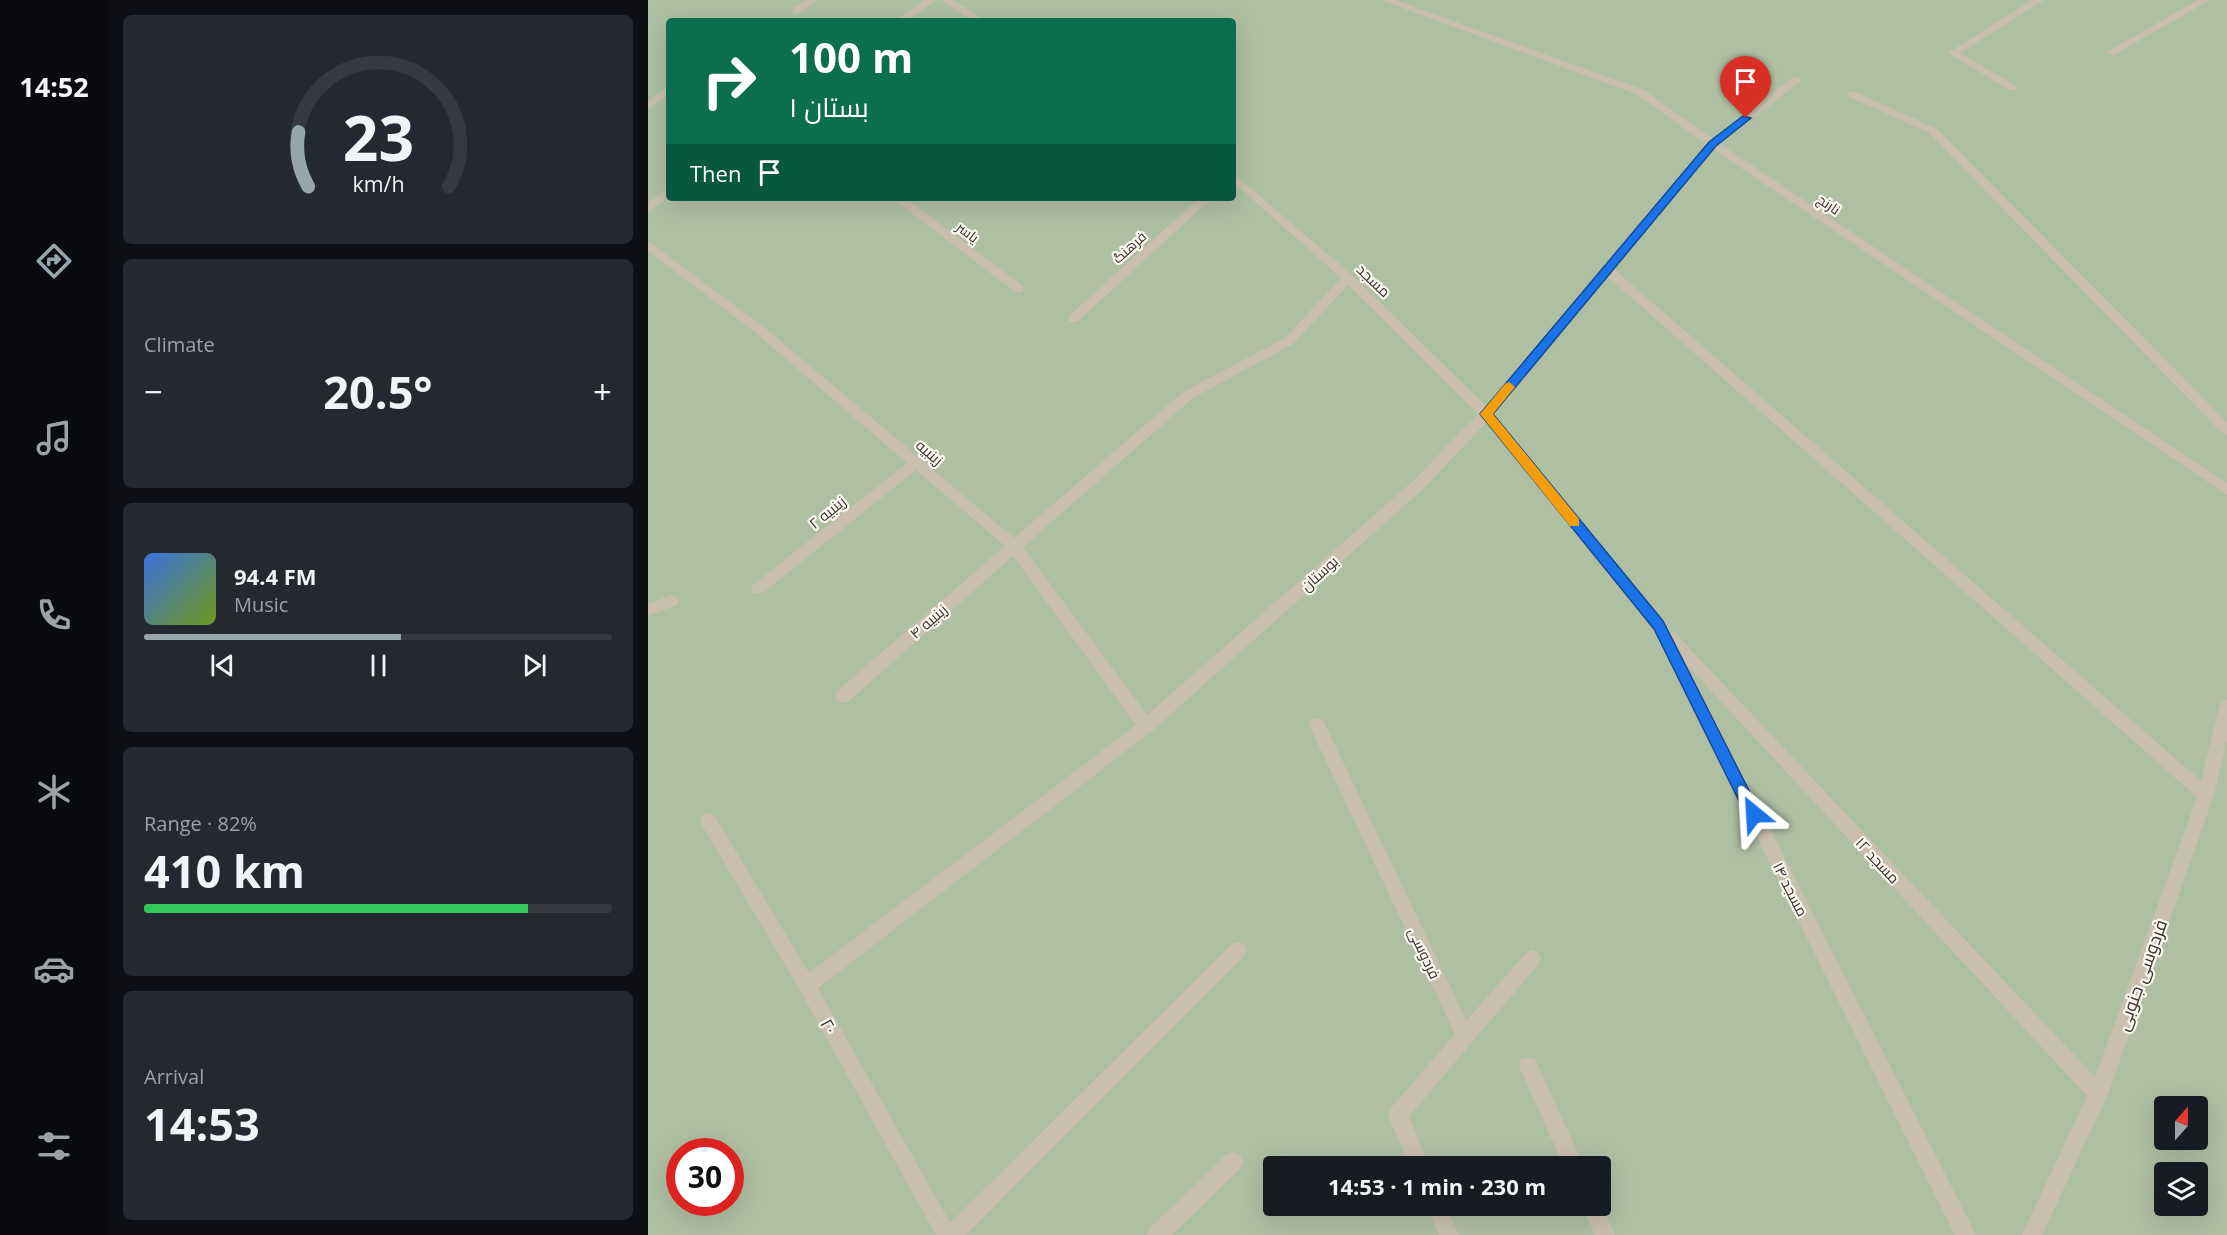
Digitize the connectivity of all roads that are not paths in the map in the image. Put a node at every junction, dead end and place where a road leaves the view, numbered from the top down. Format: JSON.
{"nodes":[{"id":1,"x":812,"y":0,"type":"edge"},
{"id":2,"x":931,"y":0,"type":"edge"},
{"id":3,"x":946,"y":0,"type":"edge"},
{"id":4,"x":1386,"y":0,"type":"edge"},
{"id":5,"x":2039,"y":0,"type":"edge"},
{"id":6,"x":2205,"y":0,"type":"edge"},
{"id":7,"x":796,"y":11,"type":"dead end"},
{"id":8,"x":904,"y":18,"type":"edge"},
{"id":9,"x":975,"y":18,"type":"edge"},
{"id":10,"x":2110,"y":53,"type":"dead end"},
{"id":11,"x":1797,"y":79,"type":"dead end"},
{"id":12,"x":2013,"y":88,"type":"dead end"},
{"id":13,"x":666,"y":91,"type":"edge"},
{"id":14,"x":1852,"y":94,"type":"dead end"},
{"id":15,"x":648,"y":106,"type":"edge"},
{"id":16,"x":1713,"y":144,"type":"junction"},
{"id":17,"x":1236,"y":179,"type":"edge"},
{"id":18,"x":666,"y":193,"type":"edge"},
{"id":19,"x":902,"y":201,"type":"edge"},
{"id":20,"x":1203,"y":201,"type":"edge"},
{"id":21,"x":648,"y":208,"type":"edge"},
{"id":22,"x":648,"y":245,"type":"edge"},
{"id":23,"x":1607,"y":269,"type":"junction"},
{"id":24,"x":1348,"y":278,"type":"junction"},
{"id":25,"x":1019,"y":289,"type":"dead end"},
{"id":26,"x":1073,"y":319,"type":"dead end"},
{"id":27,"x":1486,"y":414,"type":"junction"},
{"id":28,"x":2227,"y":430,"type":"edge"},
{"id":29,"x":917,"y":462,"type":"junction"},
{"id":30,"x":2227,"y":490,"type":"edge"},
{"id":31,"x":1014,"y":546,"type":"junction"},
{"id":32,"x":758,"y":589,"type":"dead end"},
{"id":33,"x":672,"y":601,"type":"dead end"},
{"id":34,"x":648,"y":610,"type":"edge"},
{"id":35,"x":1659,"y":625,"type":"junction"},
{"id":36,"x":843,"y":696,"type":"dead end"},
{"id":37,"x":2227,"y":707,"type":"edge"},
{"id":38,"x":1317,"y":725,"type":"dead end"},
{"id":39,"x":1146,"y":726,"type":"junction"},
{"id":40,"x":2206,"y":795,"type":"junction"},
{"id":41,"x":708,"y":820,"type":"dead end"},
{"id":42,"x":1238,"y":950,"type":"dead end"},
{"id":43,"x":1532,"y":959,"type":"dead end"},
{"id":44,"x":807,"y":986,"type":"junction"},
{"id":45,"x":1465,"y":1036,"type":"junction"},
{"id":46,"x":1528,"y":1066,"type":"dead end"},
{"id":47,"x":2098,"y":1094,"type":"junction"},
{"id":48,"x":1415,"y":1156,"type":"edge"},
{"id":49,"x":1569,"y":1156,"type":"edge"},
{"id":50,"x":1233,"y":1162,"type":"dead end"},
{"id":51,"x":1440,"y":1216,"type":"edge"},
{"id":52,"x":1596,"y":1216,"type":"edge"},
{"id":53,"x":947,"y":1235,"type":"edge"},
{"id":54,"x":952,"y":1235,"type":"edge"},
{"id":55,"x":1156,"y":1235,"type":"edge"},
{"id":56,"x":1449,"y":1235,"type":"edge"},
{"id":57,"x":1605,"y":1235,"type":"edge"},
{"id":58,"x":1966,"y":1235,"type":"edge"},
{"id":59,"x":2032,"y":1235,"type":"edge"}],
"edges":[{"from":1,"to":7,"type":"street"},
{"from":2,"to":8,"type":"street"},
{"from":3,"to":9,"type":"street"},
{"from":4,"to":16,"type":"street","name":"نارنج"},
{"from":5,"to":12,"type":"street"},
{"from":6,"to":10,"type":"street"},
{"from":11,"to":16,"type":"street","name":"بوستان"},
{"from":13,"to":15,"type":"street"},
{"from":14,"to":28,"type":"street"},
{"from":16,"to":23,"type":"street","name":"بوستان"},
{"from":16,"to":30,"type":"street","name":"نارنج"},
{"from":17,"to":24,"type":"street","name":"مسجد"},
{"from":18,"to":21,"type":"street"},
{"from":19,"to":25,"type":"street","name":"یاسر"},
{"from":20,"to":26,"type":"street","name":"فرهنگ"},
{"from":22,"to":29,"type":"street","name":"زینبیه"},
{"from":23,"to":27,"type":"street","name":"بوستان"},
{"from":23,"to":40,"type":"street"},
{"from":24,"to":27,"type":"street","name":"مسجد"},
{"from":24,"to":31,"type":"street","name":"زینبیه ۴"},
{"from":27,"to":35,"type":"street","name":"مسجد ۱۴"},
{"from":27,"to":39,"type":"street","name":"بوستان"},
{"from":29,"to":31,"type":"street","name":"زینبیه"},
{"from":29,"to":32,"type":"street","name":"زینبیه ۲"},
{"from":31,"to":36,"type":"street","name":"زینبیه ۴"},
{"from":31,"to":39,"type":"street","name":"زینبیه"},
{"from":33,"to":34,"type":"street"},
{"from":35,"to":47,"type":"street","name":"مسجد ۱۲"},
{"from":35,"to":58,"type":"street","name":"مسجد ۱۴"},
{"from":37,"to":40,"type":"street","name":"فردوسی جنوبی"},
{"from":38,"to":45,"type":"street","name":"فردوسی"},
{"from":39,"to":44,"type":"street","name":"بوستان"},
{"from":40,"to":47,"type":"street","name":"فردوسی جنوبی"},
{"from":41,"to":44,"type":"street","name":"۲۰"},
{"from":42,"to":54,"type":"street"},
{"from":43,"to":45,"type":"street"},
{"from":44,"to":53,"type":"street","name":"۲۰"},
{"from":45,"to":48,"type":"street"},
{"from":46,"to":49,"type":"street"},
{"from":47,"to":59,"type":"street","name":"فردوسی جنوبی"},
{"from":50,"to":55,"type":"street"},
{"from":51,"to":56,"type":"street"},
{"from":52,"to":57,"type":"street"}]}
